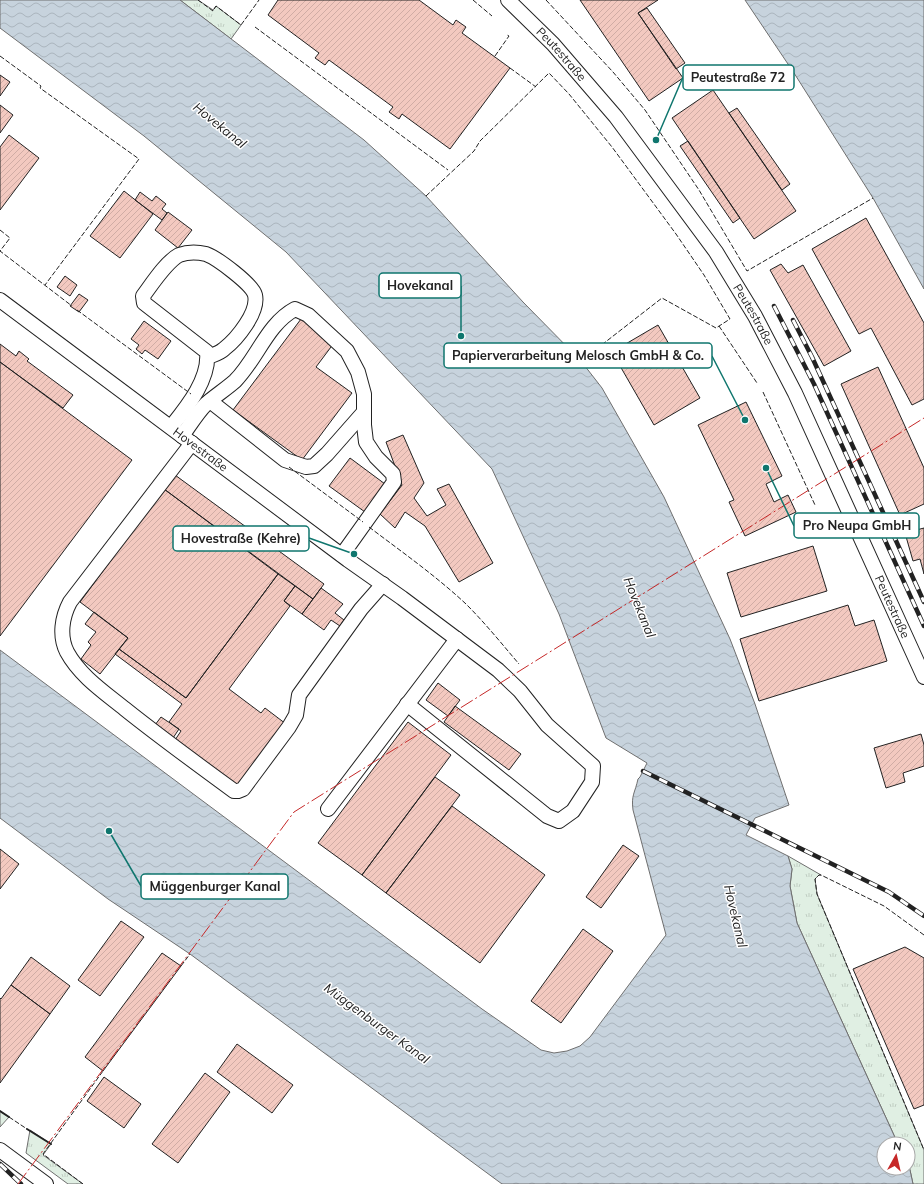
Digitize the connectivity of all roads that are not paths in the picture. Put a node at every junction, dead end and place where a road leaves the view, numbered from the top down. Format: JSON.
{"nodes":[{"id":1,"x":508,"y":0,"type":"edge"},
{"id":2,"x":0,"y":300,"type":"edge"},
{"id":3,"x":208,"y":357,"type":"junction"},
{"id":4,"x":210,"y":401,"type":"junction"},
{"id":5,"x":364,"y":412,"type":"junction"},
{"id":6,"x":182,"y":435,"type":"junction"},
{"id":7,"x":342,"y":555,"type":"junction"},
{"id":8,"x":383,"y":584,"type":"junction"},
{"id":9,"x":457,"y":639,"type":"junction"},
{"id":10,"x":924,"y":677,"type":"edge"},
{"id":11,"x":407,"y":704,"type":"junction"},
{"id":12,"x":328,"y":809,"type":"dead end"},
{"id":13,"x":0,"y":1150,"type":"edge"},
{"id":14,"x":46,"y":1184,"type":"edge"}],
"edges":[{"from":1,"to":10,"type":"street","name":"Peutestraße"},
{"from":2,"to":6,"type":"street","name":"Hovestraße"},
{"from":3,"to":3,"type":"street"},
{"from":3,"to":6,"type":"street"},
{"from":4,"to":5,"type":"street"},
{"from":4,"to":5,"type":"street"},
{"from":4,"to":6,"type":"street"},
{"from":5,"to":7,"type":"street"},
{"from":6,"to":7,"type":"street","name":"Hovestraße"},
{"from":6,"to":8,"type":"street"},
{"from":7,"to":8,"type":"street","name":"Hovestraße"},
{"from":8,"to":9,"type":"street","name":"Hovestraße"},
{"from":9,"to":11,"type":"street"},
{"from":9,"to":11,"type":"street","name":"Hovestraße"},
{"from":11,"to":12,"type":"street"},
{"from":13,"to":14,"type":"street"}]}
